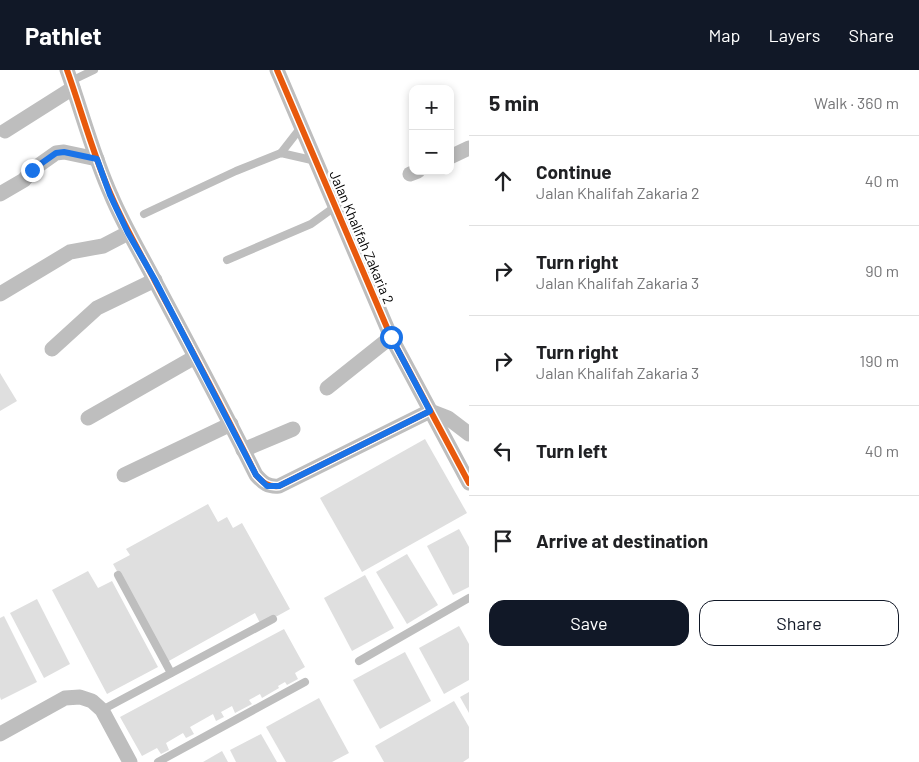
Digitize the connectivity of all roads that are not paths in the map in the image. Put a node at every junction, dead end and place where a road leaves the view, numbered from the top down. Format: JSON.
{"nodes":[{"id":1,"x":94,"y":70,"type":"edge"},
{"id":2,"x":277,"y":70,"type":"edge"},
{"id":3,"x":70,"y":79,"type":"edge"},
{"id":4,"x":302,"y":126,"type":"junction"},
{"id":5,"x":5,"y":131,"type":"dead end"},
{"id":6,"x":469,"y":148,"type":"edge"},
{"id":7,"x":281,"y":153,"type":"junction"},
{"id":8,"x":454,"y":155,"type":"edge"},
{"id":9,"x":97,"y":159,"type":"junction"},
{"id":10,"x":316,"y":160,"type":"junction"},
{"id":11,"x":0,"y":194,"type":"edge"},
{"id":12,"x":336,"y":206,"type":"junction"},
{"id":13,"x":144,"y":214,"type":"dead end"},
{"id":14,"x":128,"y":233,"type":"junction"},
{"id":15,"x":228,"y":260,"type":"dead end"},
{"id":16,"x":155,"y":280,"type":"junction"},
{"id":17,"x":0,"y":294,"type":"edge"},
{"id":18,"x":391,"y":337,"type":"junction"},
{"id":19,"x":52,"y":349,"type":"dead end"},
{"id":20,"x":195,"y":357,"type":"junction"},
{"id":21,"x":327,"y":388,"type":"dead end"},
{"id":22,"x":430,"y":411,"type":"junction"},
{"id":23,"x":88,"y":418,"type":"dead end"},
{"id":24,"x":231,"y":424,"type":"junction"},
{"id":25,"x":293,"y":428,"type":"dead end"},
{"id":26,"x":469,"y":434,"type":"edge"},
{"id":27,"x":243,"y":450,"type":"junction"},
{"id":28,"x":124,"y":474,"type":"dead end"},
{"id":29,"x":469,"y":483,"type":"edge"},
{"id":30,"x":118,"y":575,"type":"dead end"},
{"id":31,"x":469,"y":598,"type":"edge"},
{"id":32,"x":274,"y":619,"type":"dead end"},
{"id":33,"x":359,"y":661,"type":"dead end"},
{"id":34,"x":170,"y":673,"type":"junction"},
{"id":35,"x":306,"y":682,"type":"dead end"},
{"id":36,"x":102,"y":710,"type":"junction"},
{"id":37,"x":0,"y":734,"type":"edge"},
{"id":38,"x":130,"y":762,"type":"edge"},
{"id":39,"x":158,"y":762,"type":"edge"}],
"edges":[{"from":1,"to":3,"type":"lane"},
{"from":2,"to":4,"type":"street","name":"Jalan Khalifah Zakaria 2"},
{"from":3,"to":5,"type":"street"},
{"from":3,"to":9,"type":"street"},
{"from":4,"to":7,"type":"lane"},
{"from":4,"to":10,"type":"street","name":"Jalan Khalifah Zakaria 2"},
{"from":6,"to":8,"type":"street"},
{"from":7,"to":10,"type":"lane"},
{"from":7,"to":13,"type":"lane"},
{"from":9,"to":11,"type":"street"},
{"from":9,"to":14,"type":"street"},
{"from":10,"to":12,"type":"street","name":"Jalan Khalifah Zakaria 2"},
{"from":12,"to":15,"type":"lane"},
{"from":12,"to":18,"type":"street","name":"Jalan Khalifah Zakaria 2"},
{"from":14,"to":16,"type":"street"},
{"from":14,"to":17,"type":"street"},
{"from":16,"to":19,"type":"street"},
{"from":16,"to":20,"type":"street"},
{"from":18,"to":21,"type":"street"},
{"from":18,"to":22,"type":"street","name":"Jalan Khalifah Zakaria 2"},
{"from":20,"to":23,"type":"street"},
{"from":20,"to":24,"type":"street"},
{"from":22,"to":26,"type":"street"},
{"from":22,"to":27,"type":"street"},
{"from":22,"to":29,"type":"street","name":"Jalan Khalifah Zakaria 2"},
{"from":24,"to":27,"type":"street"},
{"from":24,"to":28,"type":"street"},
{"from":25,"to":27,"type":"street"},
{"from":30,"to":34,"type":"lane"},
{"from":31,"to":33,"type":"lane"},
{"from":32,"to":34,"type":"lane"},
{"from":34,"to":36,"type":"lane"},
{"from":35,"to":39,"type":"lane"},
{"from":36,"to":37,"type":"street"},
{"from":36,"to":38,"type":"street"}]}
